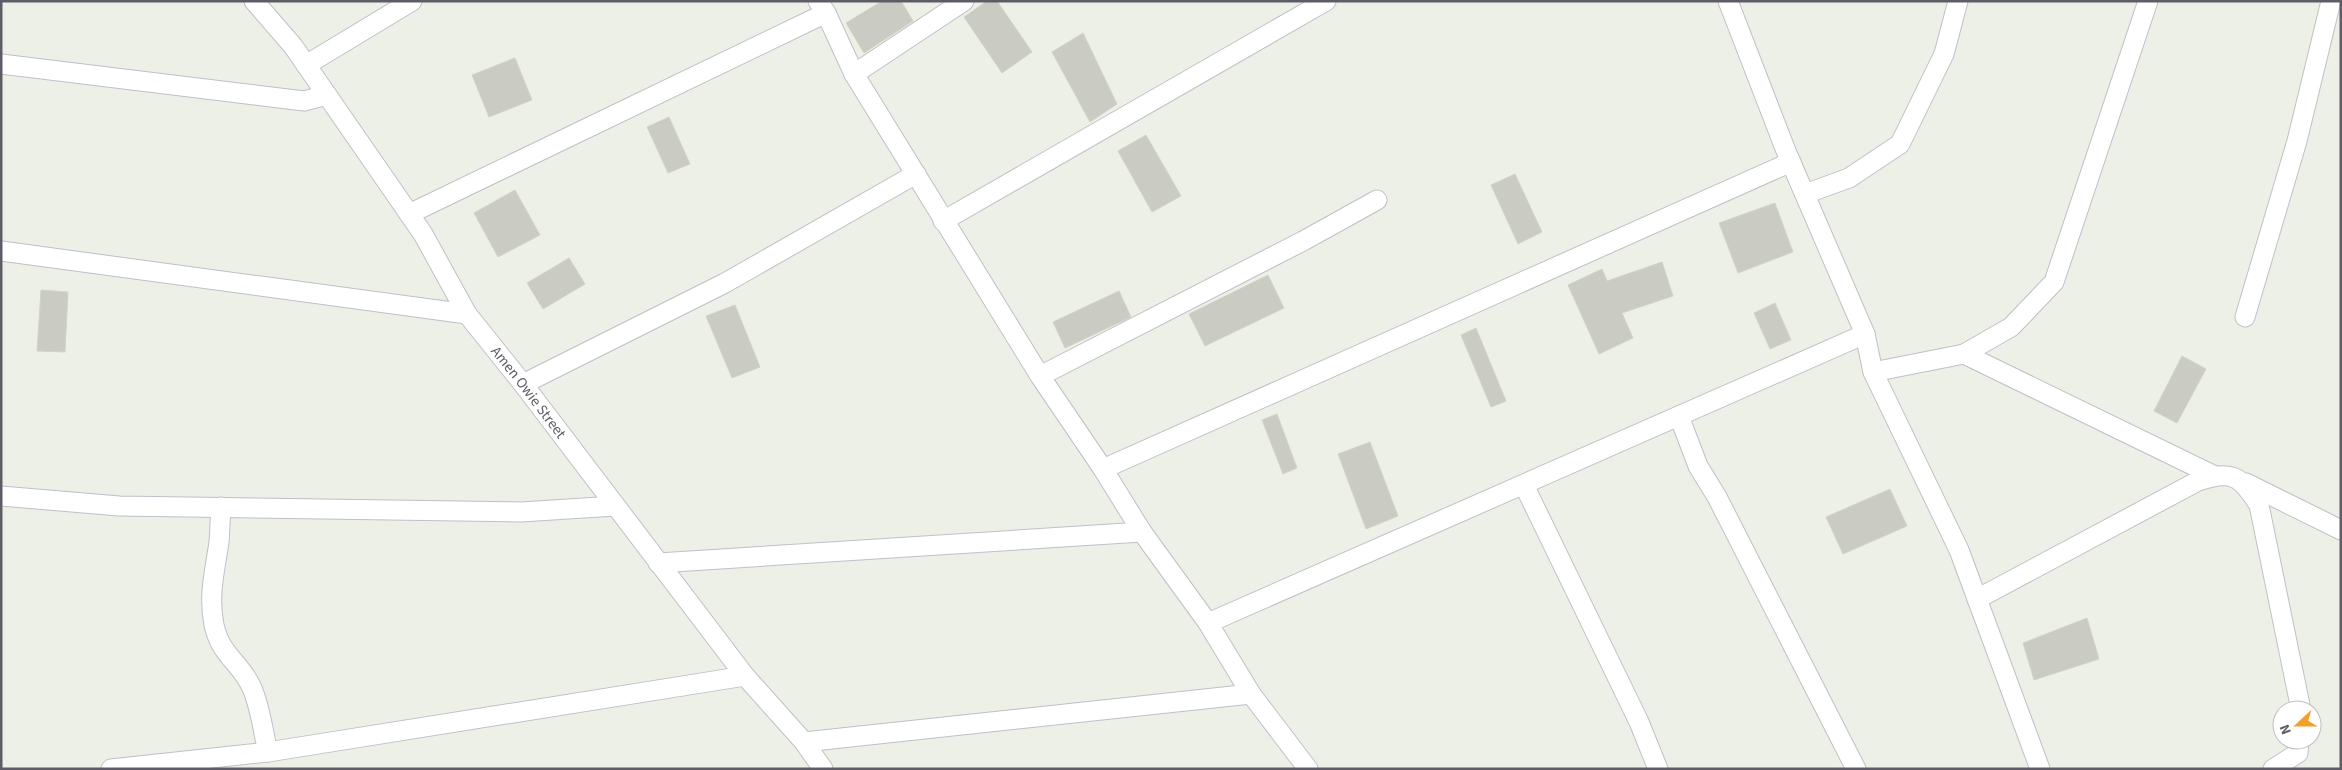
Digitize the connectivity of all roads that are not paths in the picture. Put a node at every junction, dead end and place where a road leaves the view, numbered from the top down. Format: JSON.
{"nodes":[{"id":1,"x":254,"y":1,"type":"edge"},
{"id":2,"x":412,"y":1,"type":"edge"},
{"id":3,"x":964,"y":1,"type":"edge"},
{"id":4,"x":1326,"y":1,"type":"edge"},
{"id":5,"x":1728,"y":1,"type":"edge"},
{"id":6,"x":1958,"y":1,"type":"edge"},
{"id":7,"x":2148,"y":1,"type":"edge"},
{"id":8,"x":2331,"y":1,"type":"edge"},
{"id":9,"x":822,"y":7,"type":"edge"},
{"id":10,"x":1,"y":64,"type":"edge"},
{"id":11,"x":306,"y":66,"type":"junction"},
{"id":12,"x":854,"y":74,"type":"junction"},
{"id":13,"x":327,"y":95,"type":"junction"},
{"id":14,"x":1791,"y":162,"type":"junction"},
{"id":15,"x":916,"y":174,"type":"junction"},
{"id":16,"x":1805,"y":194,"type":"junction"},
{"id":17,"x":1376,"y":200,"type":"dead end"},
{"id":18,"x":410,"y":214,"type":"junction"},
{"id":19,"x":943,"y":221,"type":"junction"},
{"id":20,"x":1,"y":251,"type":"edge"},
{"id":21,"x":467,"y":314,"type":"junction"},
{"id":22,"x":2245,"y":317,"type":"dead end"},
{"id":23,"x":1865,"y":334,"type":"junction"},
{"id":24,"x":1964,"y":354,"type":"junction"},
{"id":25,"x":1873,"y":372,"type":"junction"},
{"id":26,"x":1040,"y":376,"type":"junction"},
{"id":27,"x":523,"y":384,"type":"junction"},
{"id":28,"x":1679,"y":416,"type":"junction"},
{"id":29,"x":1103,"y":469,"type":"junction"},
{"id":30,"x":2214,"y":476,"type":"junction"},
{"id":31,"x":2245,"y":482,"type":"junction"},
{"id":32,"x":1524,"y":486,"type":"junction"},
{"id":33,"x":1,"y":496,"type":"edge"},
{"id":34,"x":614,"y":506,"type":"junction"},
{"id":35,"x":220,"y":507,"type":"junction"},
{"id":36,"x":2341,"y":530,"type":"edge"},
{"id":37,"x":1142,"y":532,"type":"junction"},
{"id":38,"x":658,"y":563,"type":"junction"},
{"id":39,"x":1977,"y":599,"type":"junction"},
{"id":40,"x":1208,"y":623,"type":"junction"},
{"id":41,"x":745,"y":676,"type":"junction"},
{"id":42,"x":1251,"y":694,"type":"junction"},
{"id":43,"x":2299,"y":700,"type":"edge"},
{"id":44,"x":804,"y":742,"type":"junction"},
{"id":45,"x":2298,"y":750,"type":"edge"},
{"id":46,"x":268,"y":752,"type":"junction"},
{"id":47,"x":111,"y":769,"type":"edge"},
{"id":48,"x":823,"y":769,"type":"edge"},
{"id":49,"x":1308,"y":769,"type":"edge"},
{"id":50,"x":1658,"y":769,"type":"edge"},
{"id":51,"x":1856,"y":769,"type":"edge"},
{"id":52,"x":2040,"y":769,"type":"edge"},
{"id":53,"x":2273,"y":769,"type":"edge"}],
"edges":[{"from":1,"to":11,"type":"street","name":"Amen Owie Street"},
{"from":2,"to":11,"type":"street"},
{"from":3,"to":12,"type":"street"},
{"from":4,"to":19,"type":"street"},
{"from":5,"to":14,"type":"street"},
{"from":6,"to":16,"type":"street"},
{"from":7,"to":24,"type":"street"},
{"from":8,"to":22,"type":"street"},
{"from":9,"to":12,"type":"street"},
{"from":9,"to":18,"type":"street"},
{"from":10,"to":13,"type":"street"},
{"from":11,"to":13,"type":"street","name":"Amen Owie Street"},
{"from":12,"to":15,"type":"street"},
{"from":13,"to":18,"type":"street","name":"Amen Owie Street"},
{"from":14,"to":16,"type":"street"},
{"from":14,"to":29,"type":"street"},
{"from":15,"to":19,"type":"street"},
{"from":15,"to":27,"type":"street"},
{"from":16,"to":23,"type":"street"},
{"from":17,"to":26,"type":"street"},
{"from":18,"to":21,"type":"street","name":"Amen Owie Street"},
{"from":19,"to":26,"type":"street"},
{"from":20,"to":21,"type":"street"},
{"from":21,"to":27,"type":"street","name":"Amen Owie Street"},
{"from":23,"to":25,"type":"street"},
{"from":23,"to":28,"type":"street"},
{"from":24,"to":25,"type":"street"},
{"from":24,"to":30,"type":"street"},
{"from":25,"to":39,"type":"street"},
{"from":26,"to":29,"type":"street"},
{"from":27,"to":34,"type":"street","name":"Amen Owie Street"},
{"from":28,"to":32,"type":"street"},
{"from":28,"to":51,"type":"street"},
{"from":29,"to":37,"type":"street"},
{"from":30,"to":31,"type":"street"},
{"from":30,"to":39,"type":"street"},
{"from":31,"to":36,"type":"street"},
{"from":31,"to":43,"type":"street"},
{"from":32,"to":40,"type":"street"},
{"from":32,"to":50,"type":"street"},
{"from":33,"to":35,"type":"street"},
{"from":34,"to":35,"type":"street"},
{"from":34,"to":38,"type":"street","name":"Amen Owie Street"},
{"from":35,"to":46,"type":"street"},
{"from":37,"to":38,"type":"street"},
{"from":37,"to":40,"type":"street"},
{"from":38,"to":41,"type":"street","name":"Amen Owie Street"},
{"from":39,"to":52,"type":"street"},
{"from":40,"to":42,"type":"street"},
{"from":41,"to":44,"type":"street","name":"Amen Owie Street"},
{"from":41,"to":46,"type":"street"},
{"from":42,"to":44,"type":"street"},
{"from":42,"to":49,"type":"street"},
{"from":44,"to":48,"type":"street","name":"Amen Owie Street"},
{"from":45,"to":53,"type":"street"},
{"from":46,"to":47,"type":"street"}]}
